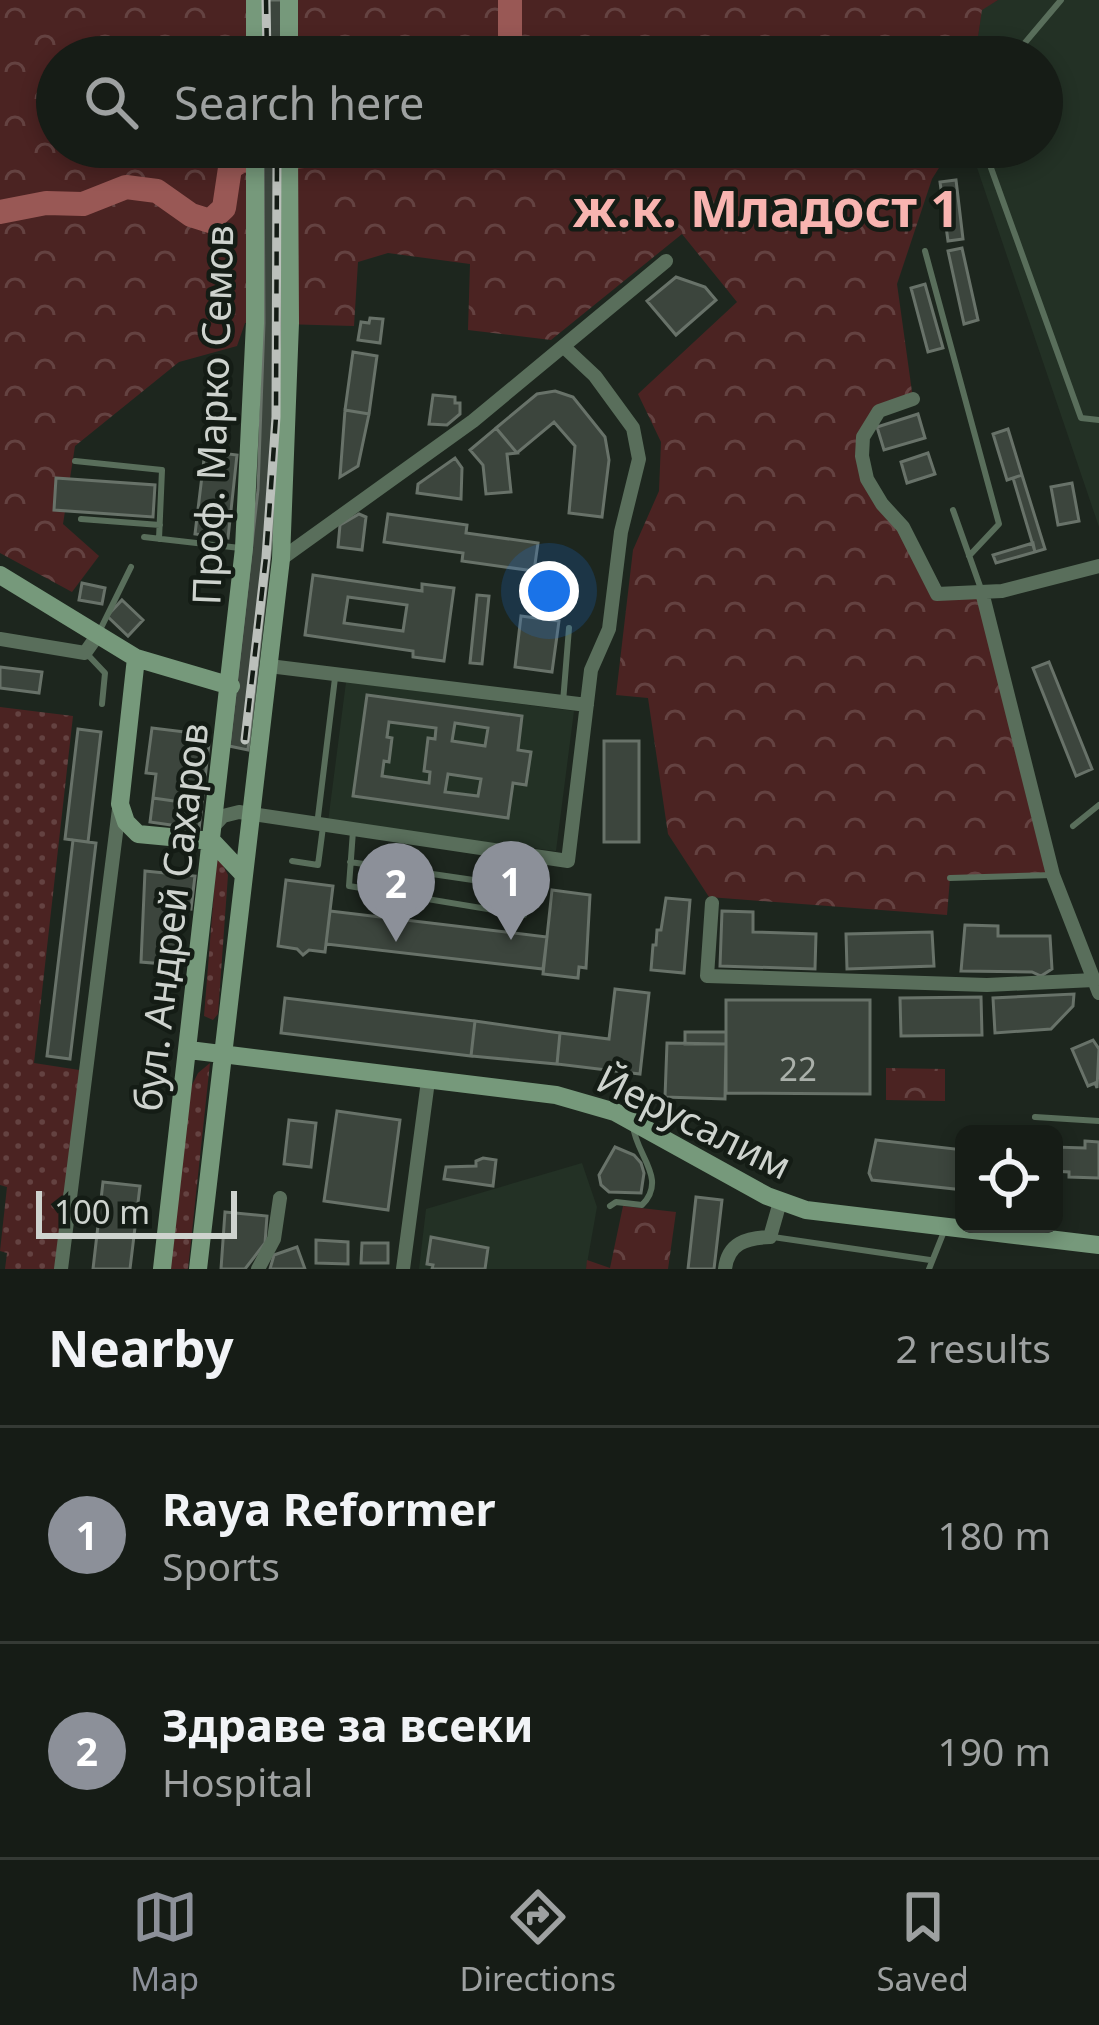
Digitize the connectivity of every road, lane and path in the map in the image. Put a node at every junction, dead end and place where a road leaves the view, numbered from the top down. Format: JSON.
{"nodes":[{"id":1,"x":254,"y":0,"type":"edge"},
{"id":2,"x":289,"y":0,"type":"edge"},
{"id":3,"x":1060,"y":0,"type":"edge"},
{"id":4,"x":255,"y":36,"type":"edge"},
{"id":5,"x":289,"y":36,"type":"edge"},
{"id":6,"x":1030,"y":36,"type":"edge"},
{"id":7,"x":255,"y":168,"type":"edge"},
{"id":8,"x":290,"y":168,"type":"edge"},
{"id":9,"x":991,"y":168,"type":"edge"},
{"id":10,"x":926,"y":251,"type":"dead end"},
{"id":11,"x":665,"y":261,"type":"dead end"},
{"id":12,"x":564,"y":347,"type":"junction"},
{"id":13,"x":913,"y":399,"type":"dead end"},
{"id":14,"x":1099,"y":420,"type":"edge"},
{"id":15,"x":75,"y":461,"type":"dead end"},
{"id":16,"x":953,"y":510,"type":"dead end"},
{"id":17,"x":81,"y":518,"type":"dead end"},
{"id":18,"x":160,"y":525,"type":"junction"},
{"id":19,"x":144,"y":537,"type":"dead end"},
{"id":20,"x":160,"y":538,"type":"junction"},
{"id":21,"x":244,"y":548,"type":"junction"},
{"id":22,"x":969,"y":556,"type":"junction"},
{"id":23,"x":281,"y":559,"type":"junction"},
{"id":24,"x":1099,"y":566,"type":"edge"},
{"id":25,"x":131,"y":567,"type":"dead end"},
{"id":26,"x":0,"y":575,"type":"edge"},
{"id":27,"x":982,"y":592,"type":"junction"},
{"id":28,"x":569,"y":628,"type":"dead end"},
{"id":29,"x":0,"y":639,"type":"edge"},
{"id":30,"x":91,"y":644,"type":"junction"},
{"id":31,"x":136,"y":658,"type":"junction"},
{"id":32,"x":268,"y":666,"type":"junction"},
{"id":33,"x":335,"y":674,"type":"junction"},
{"id":34,"x":231,"y":686,"type":"junction"},
{"id":35,"x":563,"y":702,"type":"junction"},
{"id":36,"x":102,"y":704,"type":"dead end"},
{"id":37,"x":587,"y":705,"type":"junction"},
{"id":38,"x":120,"y":804,"type":"junction"},
{"id":39,"x":1099,"y":805,"type":"edge"},
{"id":40,"x":251,"y":814,"type":"junction"},
{"id":41,"x":1073,"y":826,"type":"dead end"},
{"id":42,"x":320,"y":827,"type":"junction"},
{"id":43,"x":352,"y":831,"type":"junction"},
{"id":44,"x":209,"y":836,"type":"junction"},
{"id":45,"x":292,"y":861,"type":"dead end"},
{"id":46,"x":350,"y":862,"type":"junction"},
{"id":47,"x":244,"y":875,"type":"junction"},
{"id":48,"x":1053,"y":875,"type":"junction"},
{"id":49,"x":950,"y":878,"type":"dead end"},
{"id":50,"x":712,"y":903,"type":"dead end"},
{"id":51,"x":1096,"y":987,"type":"edge"},
{"id":52,"x":189,"y":1050,"type":"junction"},
{"id":53,"x":222,"y":1056,"type":"junction"},
{"id":54,"x":428,"y":1081,"type":"junction"},
{"id":55,"x":1035,"y":1117,"type":"dead end"},
{"id":56,"x":633,"y":1121,"type":"junction"},
{"id":57,"x":1099,"y":1121,"type":"edge"},
{"id":58,"x":280,"y":1198,"type":"dead end"},
{"id":59,"x":780,"y":1202,"type":"junction"},
{"id":60,"x":610,"y":1206,"type":"dead end"},
{"id":61,"x":945,"y":1229,"type":"junction"},
{"id":62,"x":770,"y":1237,"type":"junction"},
{"id":63,"x":1099,"y":1245,"type":"edge"},
{"id":64,"x":930,"y":1264,"type":"edge"},
{"id":65,"x":61,"y":1269,"type":"edge"},
{"id":66,"x":162,"y":1269,"type":"edge"},
{"id":67,"x":198,"y":1269,"type":"edge"},
{"id":68,"x":258,"y":1269,"type":"edge"},
{"id":69,"x":403,"y":1269,"type":"edge"},
{"id":70,"x":725,"y":1269,"type":"edge"}],
"edges":[{"from":1,"to":4,"type":"main road"},
{"from":2,"to":5,"type":"main road"},
{"from":3,"to":6,"type":"lane"},
{"from":7,"to":21,"type":"main road","name":"Проф. Марко Семов"},
{"from":8,"to":23,"type":"main road","name":"Проф. Марко Семов"},
{"from":9,"to":14,"type":"lane"},
{"from":10,"to":22,"type":"lane"},
{"from":11,"to":12,"type":"street"},
{"from":12,"to":23,"type":"street"},
{"from":12,"to":37,"type":"street"},
{"from":13,"to":27,"type":"street"},
{"from":15,"to":18,"type":"lane"},
{"from":16,"to":22,"type":"lane"},
{"from":17,"to":18,"type":"lane"},
{"from":18,"to":20,"type":"lane"},
{"from":19,"to":20,"type":"lane"},
{"from":20,"to":21,"type":"lane"},
{"from":21,"to":34,"type":"main road","name":"Проф. Марко Семов"},
{"from":22,"to":27,"type":"lane"},
{"from":23,"to":32,"type":"main road","name":"Проф. Марко Семов"},
{"from":24,"to":27,"type":"street"},
{"from":25,"to":30,"type":"lane"},
{"from":26,"to":30,"type":"main road","name":"бул. Андрей Сахаров"},
{"from":27,"to":48,"type":"street"},
{"from":28,"to":35,"type":"lane"},
{"from":29,"to":30,"type":"street"},
{"from":30,"to":31,"type":"main road","name":"бул. Андрей Сахаров"},
{"from":30,"to":36,"type":"lane"},
{"from":31,"to":34,"type":"main road","name":"бул. Андрей Сахаров"},
{"from":31,"to":38,"type":"main road"},
{"from":32,"to":33,"type":"street"},
{"from":32,"to":40,"type":"main road","name":"бул. Андрей Сахаров"},
{"from":33,"to":35,"type":"street"},
{"from":33,"to":42,"type":"lane"},
{"from":34,"to":44,"type":"main road","name":"бул. Андрей Сахаров"},
{"from":35,"to":37,"type":"street"},
{"from":37,"to":43,"type":"street"},
{"from":38,"to":44,"type":"main road"},
{"from":38,"to":65,"type":"street"},
{"from":39,"to":41,"type":"lane"},
{"from":40,"to":42,"type":"street"},
{"from":40,"to":44,"type":"street"},
{"from":40,"to":47,"type":"main road","name":"бул. Андрей Сахаров"},
{"from":42,"to":43,"type":"street"},
{"from":42,"to":45,"type":"lane"},
{"from":43,"to":46,"type":"lane"},
{"from":44,"to":47,"type":"main road"},
{"from":44,"to":52,"type":"main road","name":"бул. Андрей Сахаров"},
{"from":46,"to":46,"type":"lane"},
{"from":47,"to":53,"type":"main road","name":"бул. Андрей Сахаров"},
{"from":48,"to":49,"type":"lane"},
{"from":48,"to":51,"type":"street"},
{"from":50,"to":51,"type":"street"},
{"from":52,"to":53,"type":"main road","name":"Йерусалим"},
{"from":52,"to":66,"type":"main road","name":"бул. Андрей Сахаров"},
{"from":53,"to":54,"type":"main road","name":"Йерусалим"},
{"from":53,"to":67,"type":"main road","name":"бул. Андрей Сахаров"},
{"from":54,"to":56,"type":"main road","name":"Йерусалим"},
{"from":54,"to":69,"type":"street"},
{"from":55,"to":57,"type":"lane"},
{"from":56,"to":59,"type":"main road","name":"Йерусалим"},
{"from":56,"to":60,"type":"lane"},
{"from":58,"to":68,"type":"street"},
{"from":59,"to":61,"type":"main road","name":"Йерусалим"},
{"from":59,"to":62,"type":"street"},
{"from":61,"to":63,"type":"main road","name":"Йерусалим"},
{"from":61,"to":64,"type":"lane"},
{"from":62,"to":64,"type":"lane"},
{"from":62,"to":70,"type":"street"}]}
